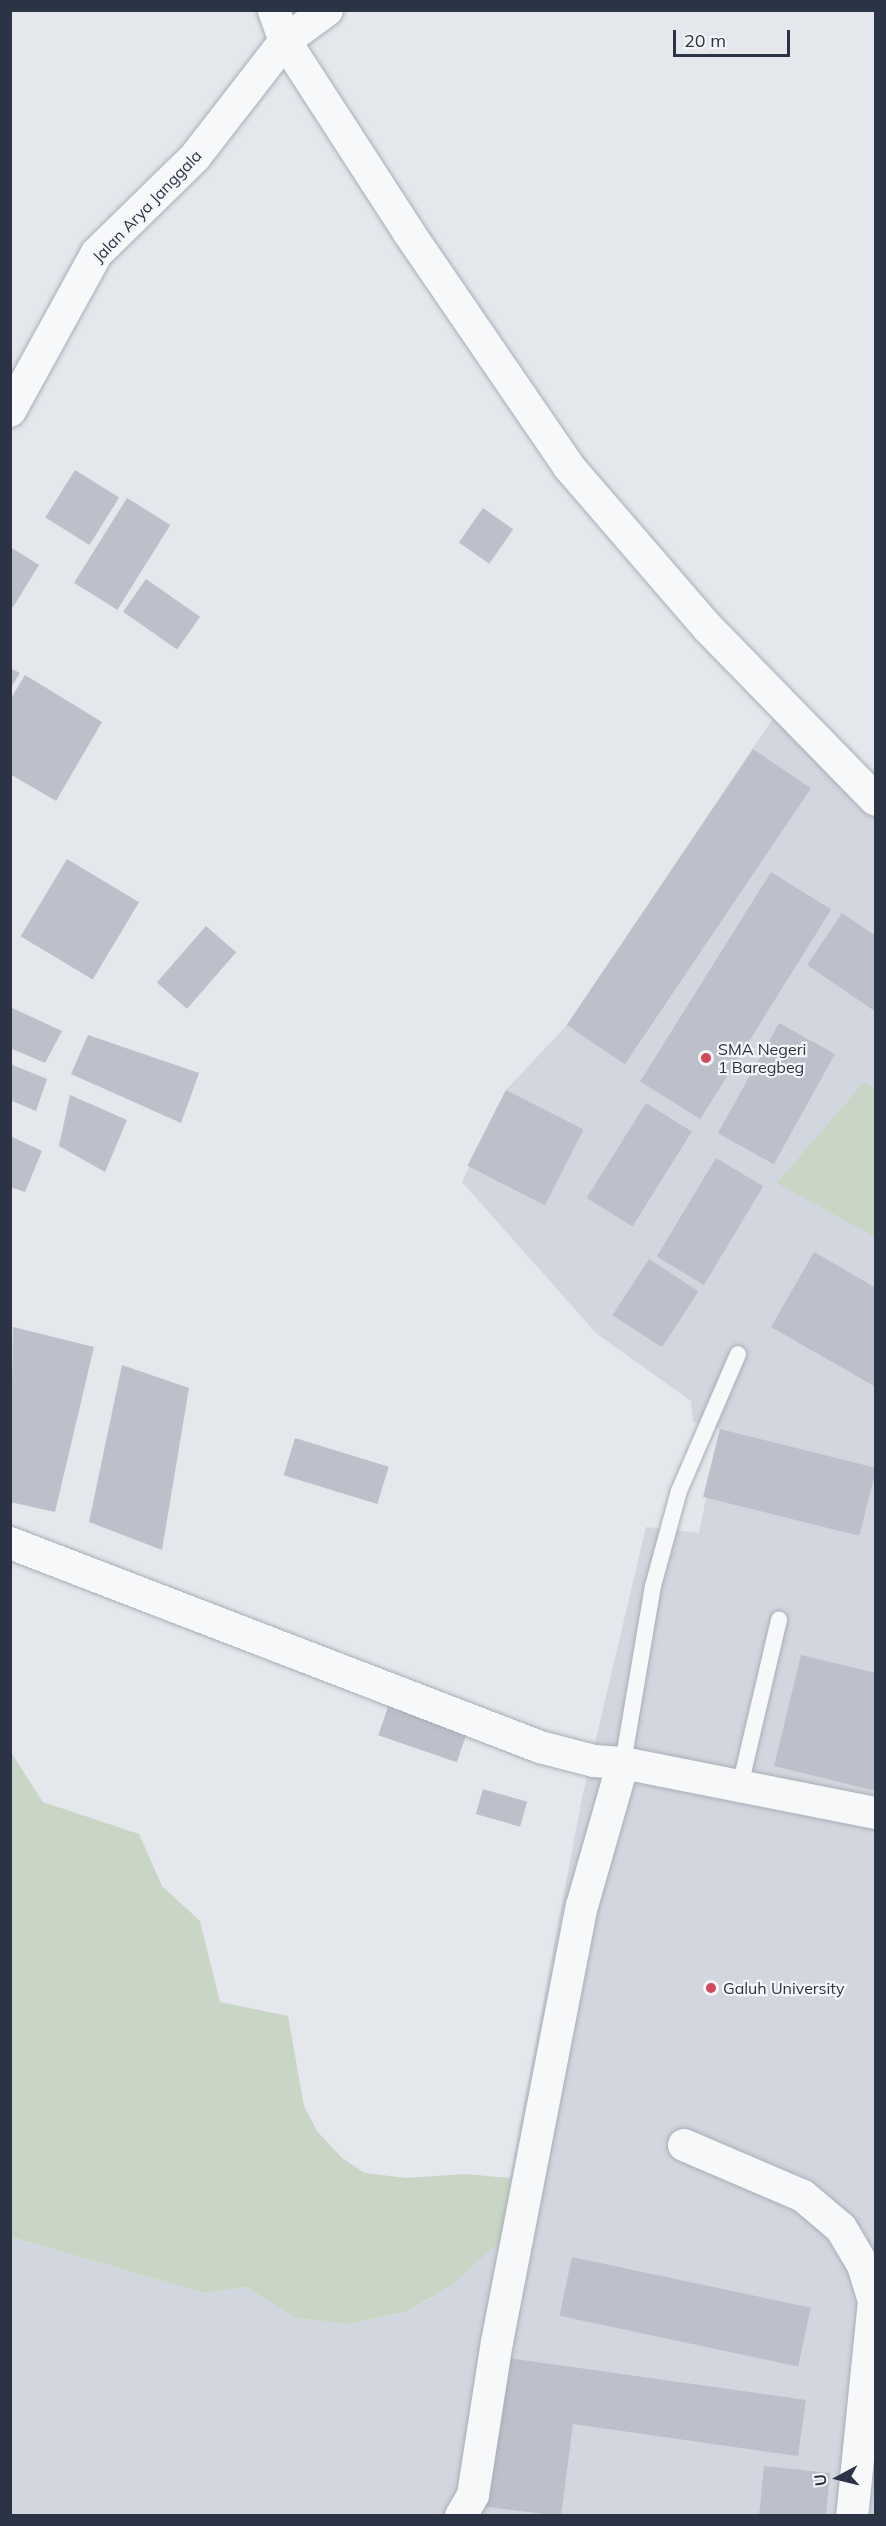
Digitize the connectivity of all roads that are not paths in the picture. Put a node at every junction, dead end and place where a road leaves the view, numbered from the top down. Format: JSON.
{"nodes":[{"id":1,"x":274,"y":10,"type":"edge"},
{"id":2,"x":327,"y":10,"type":"edge"},
{"id":3,"x":285,"y":41,"type":"junction"},
{"id":4,"x":10,"y":411,"type":"edge"},
{"id":5,"x":876,"y":800,"type":"edge"},
{"id":6,"x":738,"y":1354,"type":"dead end"},
{"id":7,"x":10,"y":1542,"type":"edge"},
{"id":8,"x":779,"y":1620,"type":"dead end"},
{"id":9,"x":623,"y":1763,"type":"junction"},
{"id":10,"x":740,"y":1786,"type":"junction"},
{"id":11,"x":876,"y":1813,"type":"edge"},
{"id":12,"x":684,"y":2145,"type":"dead end"},
{"id":13,"x":461,"y":2516,"type":"edge"},
{"id":14,"x":852,"y":2516,"type":"edge"}],
"edges":[{"from":1,"to":3,"type":"street"},
{"from":2,"to":3,"type":"street","name":"Jalan Arya Janggala"},
{"from":3,"to":4,"type":"street","name":"Jalan Arya Janggala"},
{"from":3,"to":5,"type":"street"},
{"from":6,"to":9,"type":"lane"},
{"from":7,"to":9,"type":"street"},
{"from":8,"to":10,"type":"lane"},
{"from":9,"to":10,"type":"street"},
{"from":9,"to":13,"type":"street"},
{"from":10,"to":11,"type":"street"},
{"from":12,"to":14,"type":"street"}]}
